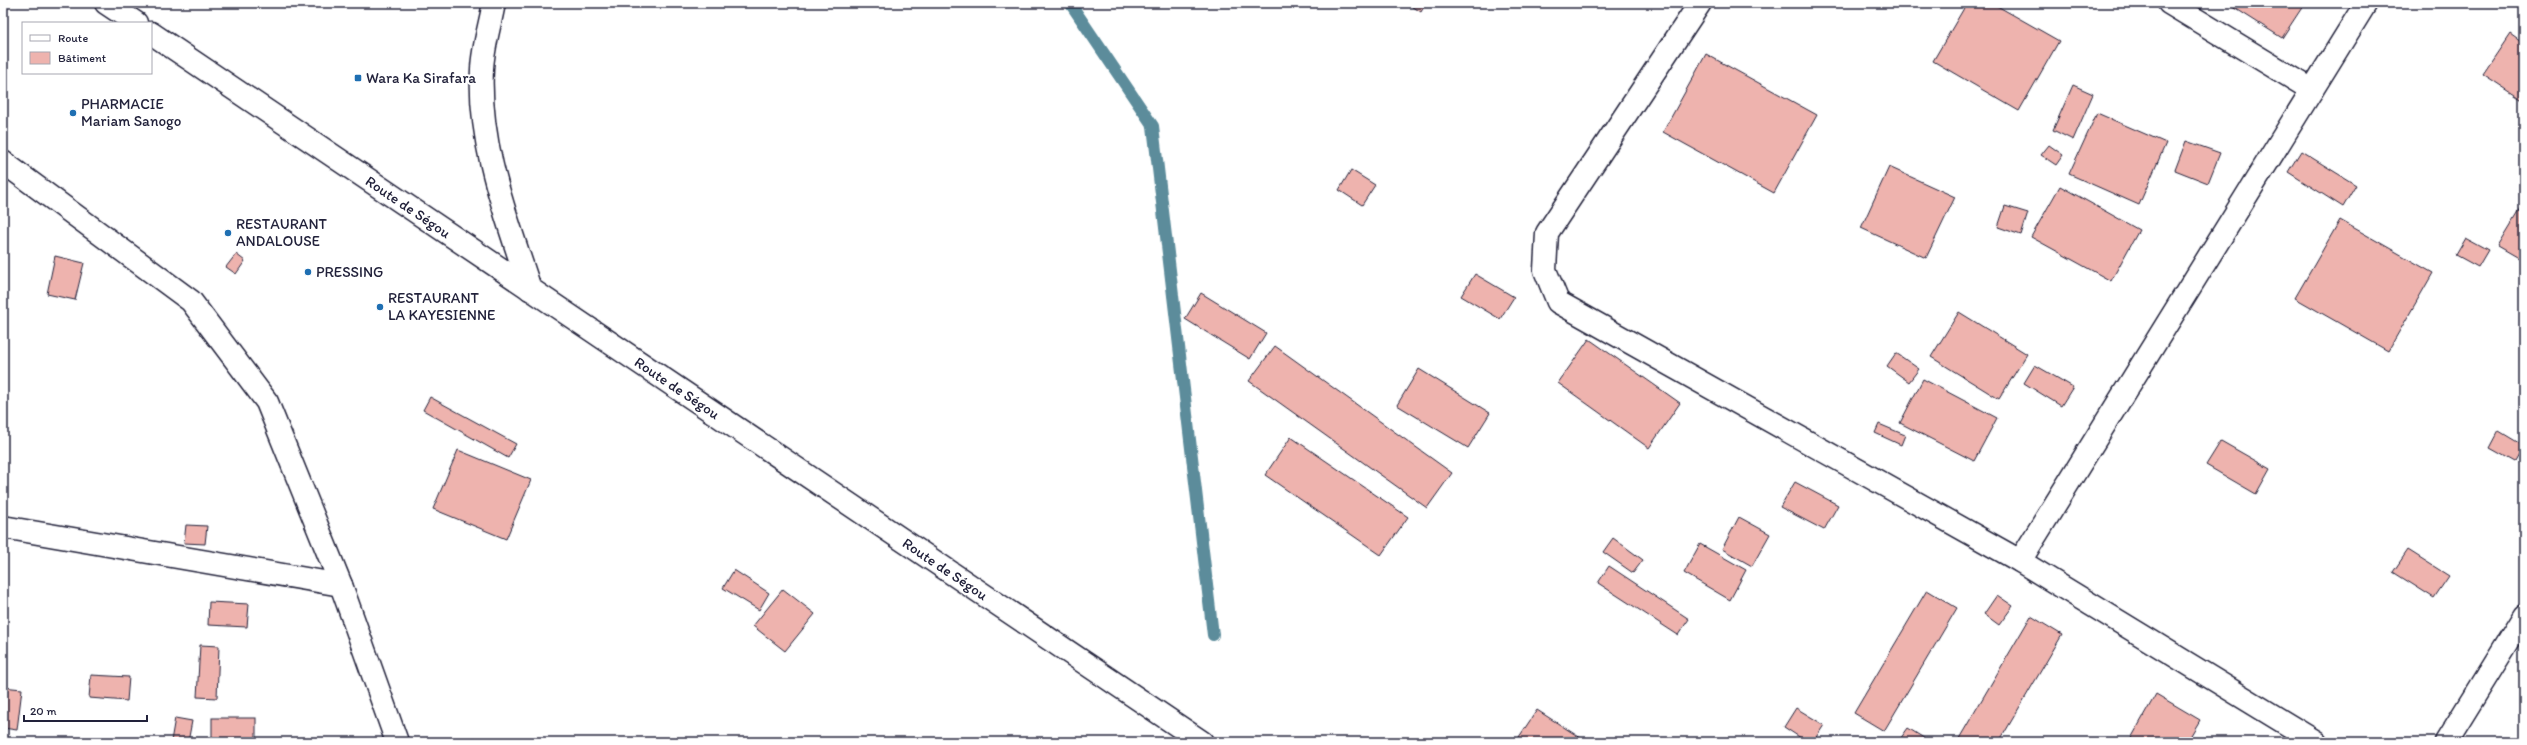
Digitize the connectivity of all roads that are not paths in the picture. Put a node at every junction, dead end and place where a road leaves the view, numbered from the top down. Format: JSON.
{"nodes":[{"id":1,"x":106,"y":3,"type":"edge"},
{"id":2,"x":494,"y":3,"type":"edge"},
{"id":3,"x":1700,"y":3,"type":"edge"},
{"id":4,"x":2169,"y":3,"type":"edge"},
{"id":5,"x":2366,"y":3,"type":"edge"},
{"id":6,"x":134,"y":22,"type":"edge"},
{"id":7,"x":152,"y":34,"type":"edge"},
{"id":8,"x":2312,"y":90,"type":"junction"},
{"id":9,"x":3,"y":162,"type":"edge"},
{"id":10,"x":530,"y":289,"type":"junction"},
{"id":11,"x":3,"y":527,"type":"edge"},
{"id":12,"x":2020,"y":561,"type":"junction"},
{"id":13,"x":341,"y":585,"type":"junction"},
{"id":14,"x":2524,"y":616,"type":"edge"},
{"id":15,"x":397,"y":742,"type":"edge"},
{"id":16,"x":1202,"y":742,"type":"edge"},
{"id":17,"x":2316,"y":742,"type":"edge"},
{"id":18,"x":2446,"y":742,"type":"edge"}],
"edges":[{"from":1,"to":6,"type":"main road"},
{"from":2,"to":10,"type":"main road"},
{"from":3,"to":12,"type":"main road"},
{"from":4,"to":8,"type":"main road"},
{"from":5,"to":8,"type":"main road"},
{"from":7,"to":10,"type":"main road","name":"Route de Ségou"},
{"from":8,"to":12,"type":"main road"},
{"from":9,"to":13,"type":"main road"},
{"from":10,"to":16,"type":"main road","name":"Route de Ségou"},
{"from":11,"to":13,"type":"main road"},
{"from":12,"to":17,"type":"main road"},
{"from":13,"to":15,"type":"main road"},
{"from":14,"to":18,"type":"main road"}]}
